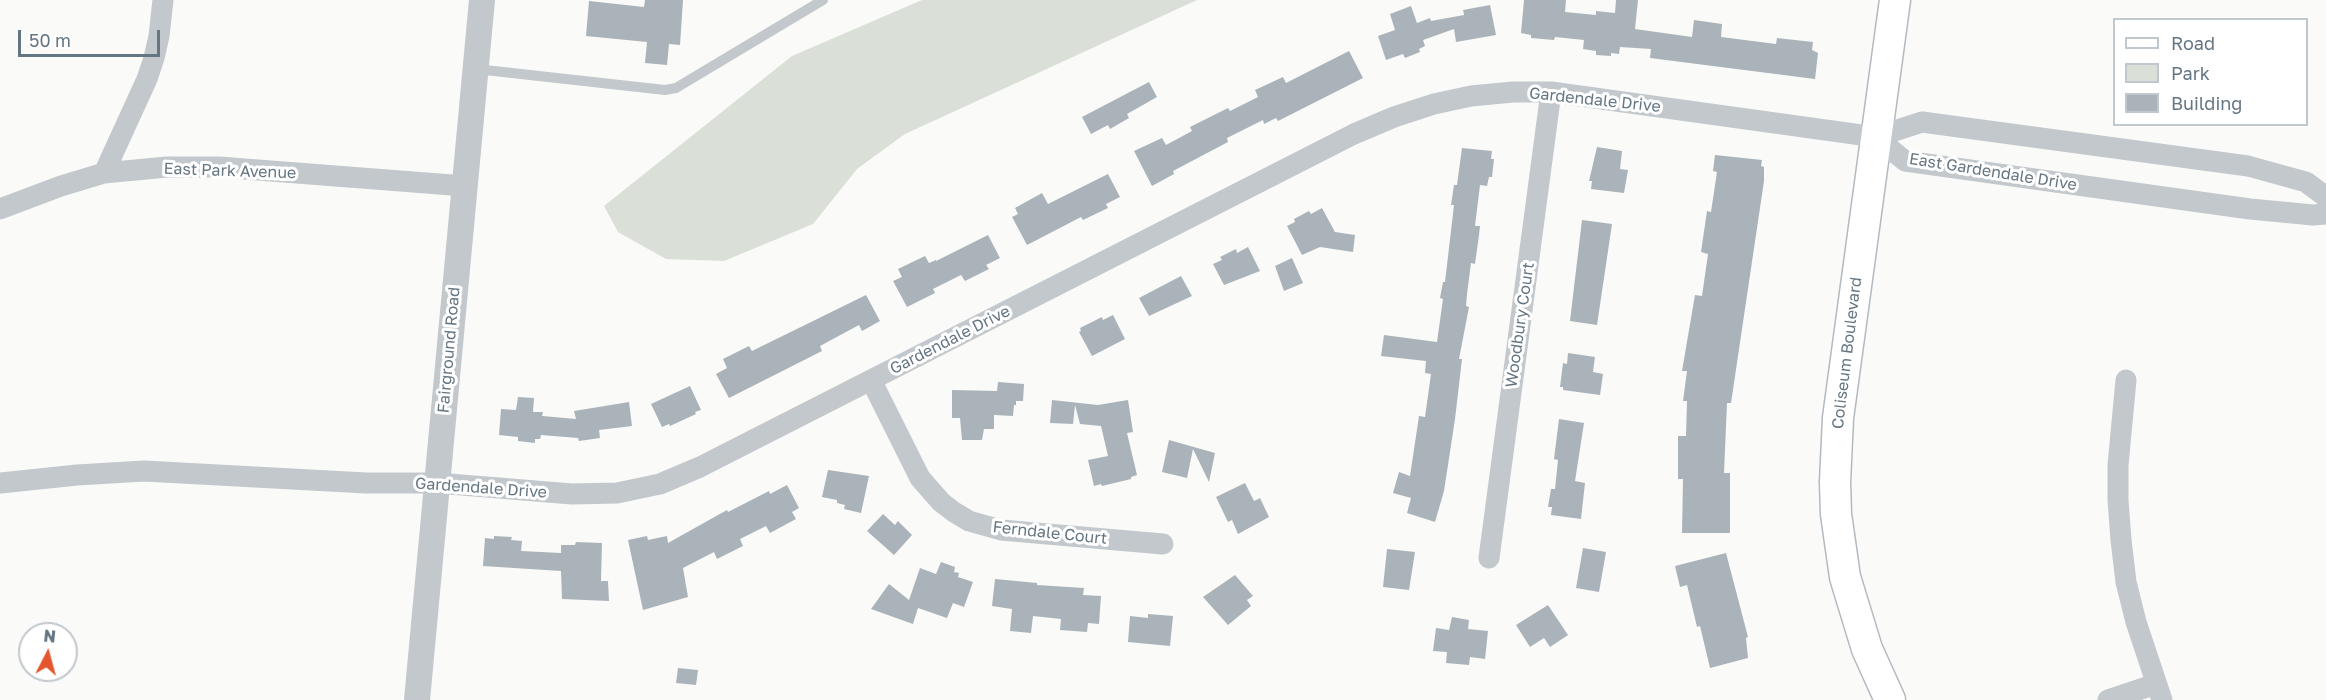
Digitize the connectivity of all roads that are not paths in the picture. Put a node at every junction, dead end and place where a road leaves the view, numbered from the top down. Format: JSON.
{"nodes":[{"id":1,"x":163,"y":0,"type":"edge"},
{"id":2,"x":482,"y":0,"type":"edge"},
{"id":3,"x":823,"y":0,"type":"edge"},
{"id":4,"x":1895,"y":0,"type":"edge"},
{"id":5,"x":476,"y":69,"type":"junction"},
{"id":6,"x":1551,"y":92,"type":"junction"},
{"id":7,"x":1876,"y":137,"type":"junction"},
{"id":8,"x":104,"y":173,"type":"junction"},
{"id":9,"x":465,"y":186,"type":"junction"},
{"id":10,"x":2326,"y":197,"type":"edge"},
{"id":11,"x":0,"y":209,"type":"edge"},
{"id":12,"x":2326,"y":214,"type":"edge"},
{"id":13,"x":871,"y":380,"type":"junction"},
{"id":14,"x":2126,"y":380,"type":"dead end"},
{"id":15,"x":0,"y":483,"type":"edge"},
{"id":16,"x":437,"y":483,"type":"junction"},
{"id":17,"x":1163,"y":544,"type":"dead end"},
{"id":18,"x":1489,"y":558,"type":"dead end"},
{"id":19,"x":2159,"y":692,"type":"edge"},
{"id":20,"x":417,"y":700,"type":"edge"},
{"id":21,"x":1890,"y":700,"type":"edge"},
{"id":22,"x":2108,"y":700,"type":"edge"}],
"edges":[{"from":1,"to":8,"type":"street"},
{"from":2,"to":5,"type":"street","name":"Fairground Road"},
{"from":3,"to":5,"type":"lane"},
{"from":4,"to":7,"type":"main road","name":"Coliseum Boulevard"},
{"from":5,"to":9,"type":"street","name":"Fairground Road"},
{"from":6,"to":7,"type":"street","name":"Gardendale Drive"},
{"from":6,"to":13,"type":"street","name":"Gardendale Drive"},
{"from":6,"to":18,"type":"street","name":"Woodbury Court"},
{"from":7,"to":10,"type":"street","name":"East Gardendale Drive"},
{"from":7,"to":12,"type":"street","name":"East Gardendale Drive"},
{"from":7,"to":21,"type":"main road","name":"Coliseum Boulevard"},
{"from":8,"to":9,"type":"street","name":"East Park Avenue"},
{"from":8,"to":11,"type":"street","name":"East Park Avenue"},
{"from":9,"to":16,"type":"street","name":"Fairground Road"},
{"from":13,"to":16,"type":"street","name":"Gardendale Drive"},
{"from":13,"to":17,"type":"street","name":"Ferndale Court"},
{"from":14,"to":19,"type":"street"},
{"from":15,"to":16,"type":"street","name":"Gardendale Drive"},
{"from":16,"to":20,"type":"street","name":"Fairground Road"},
{"from":19,"to":22,"type":"street"}]}
